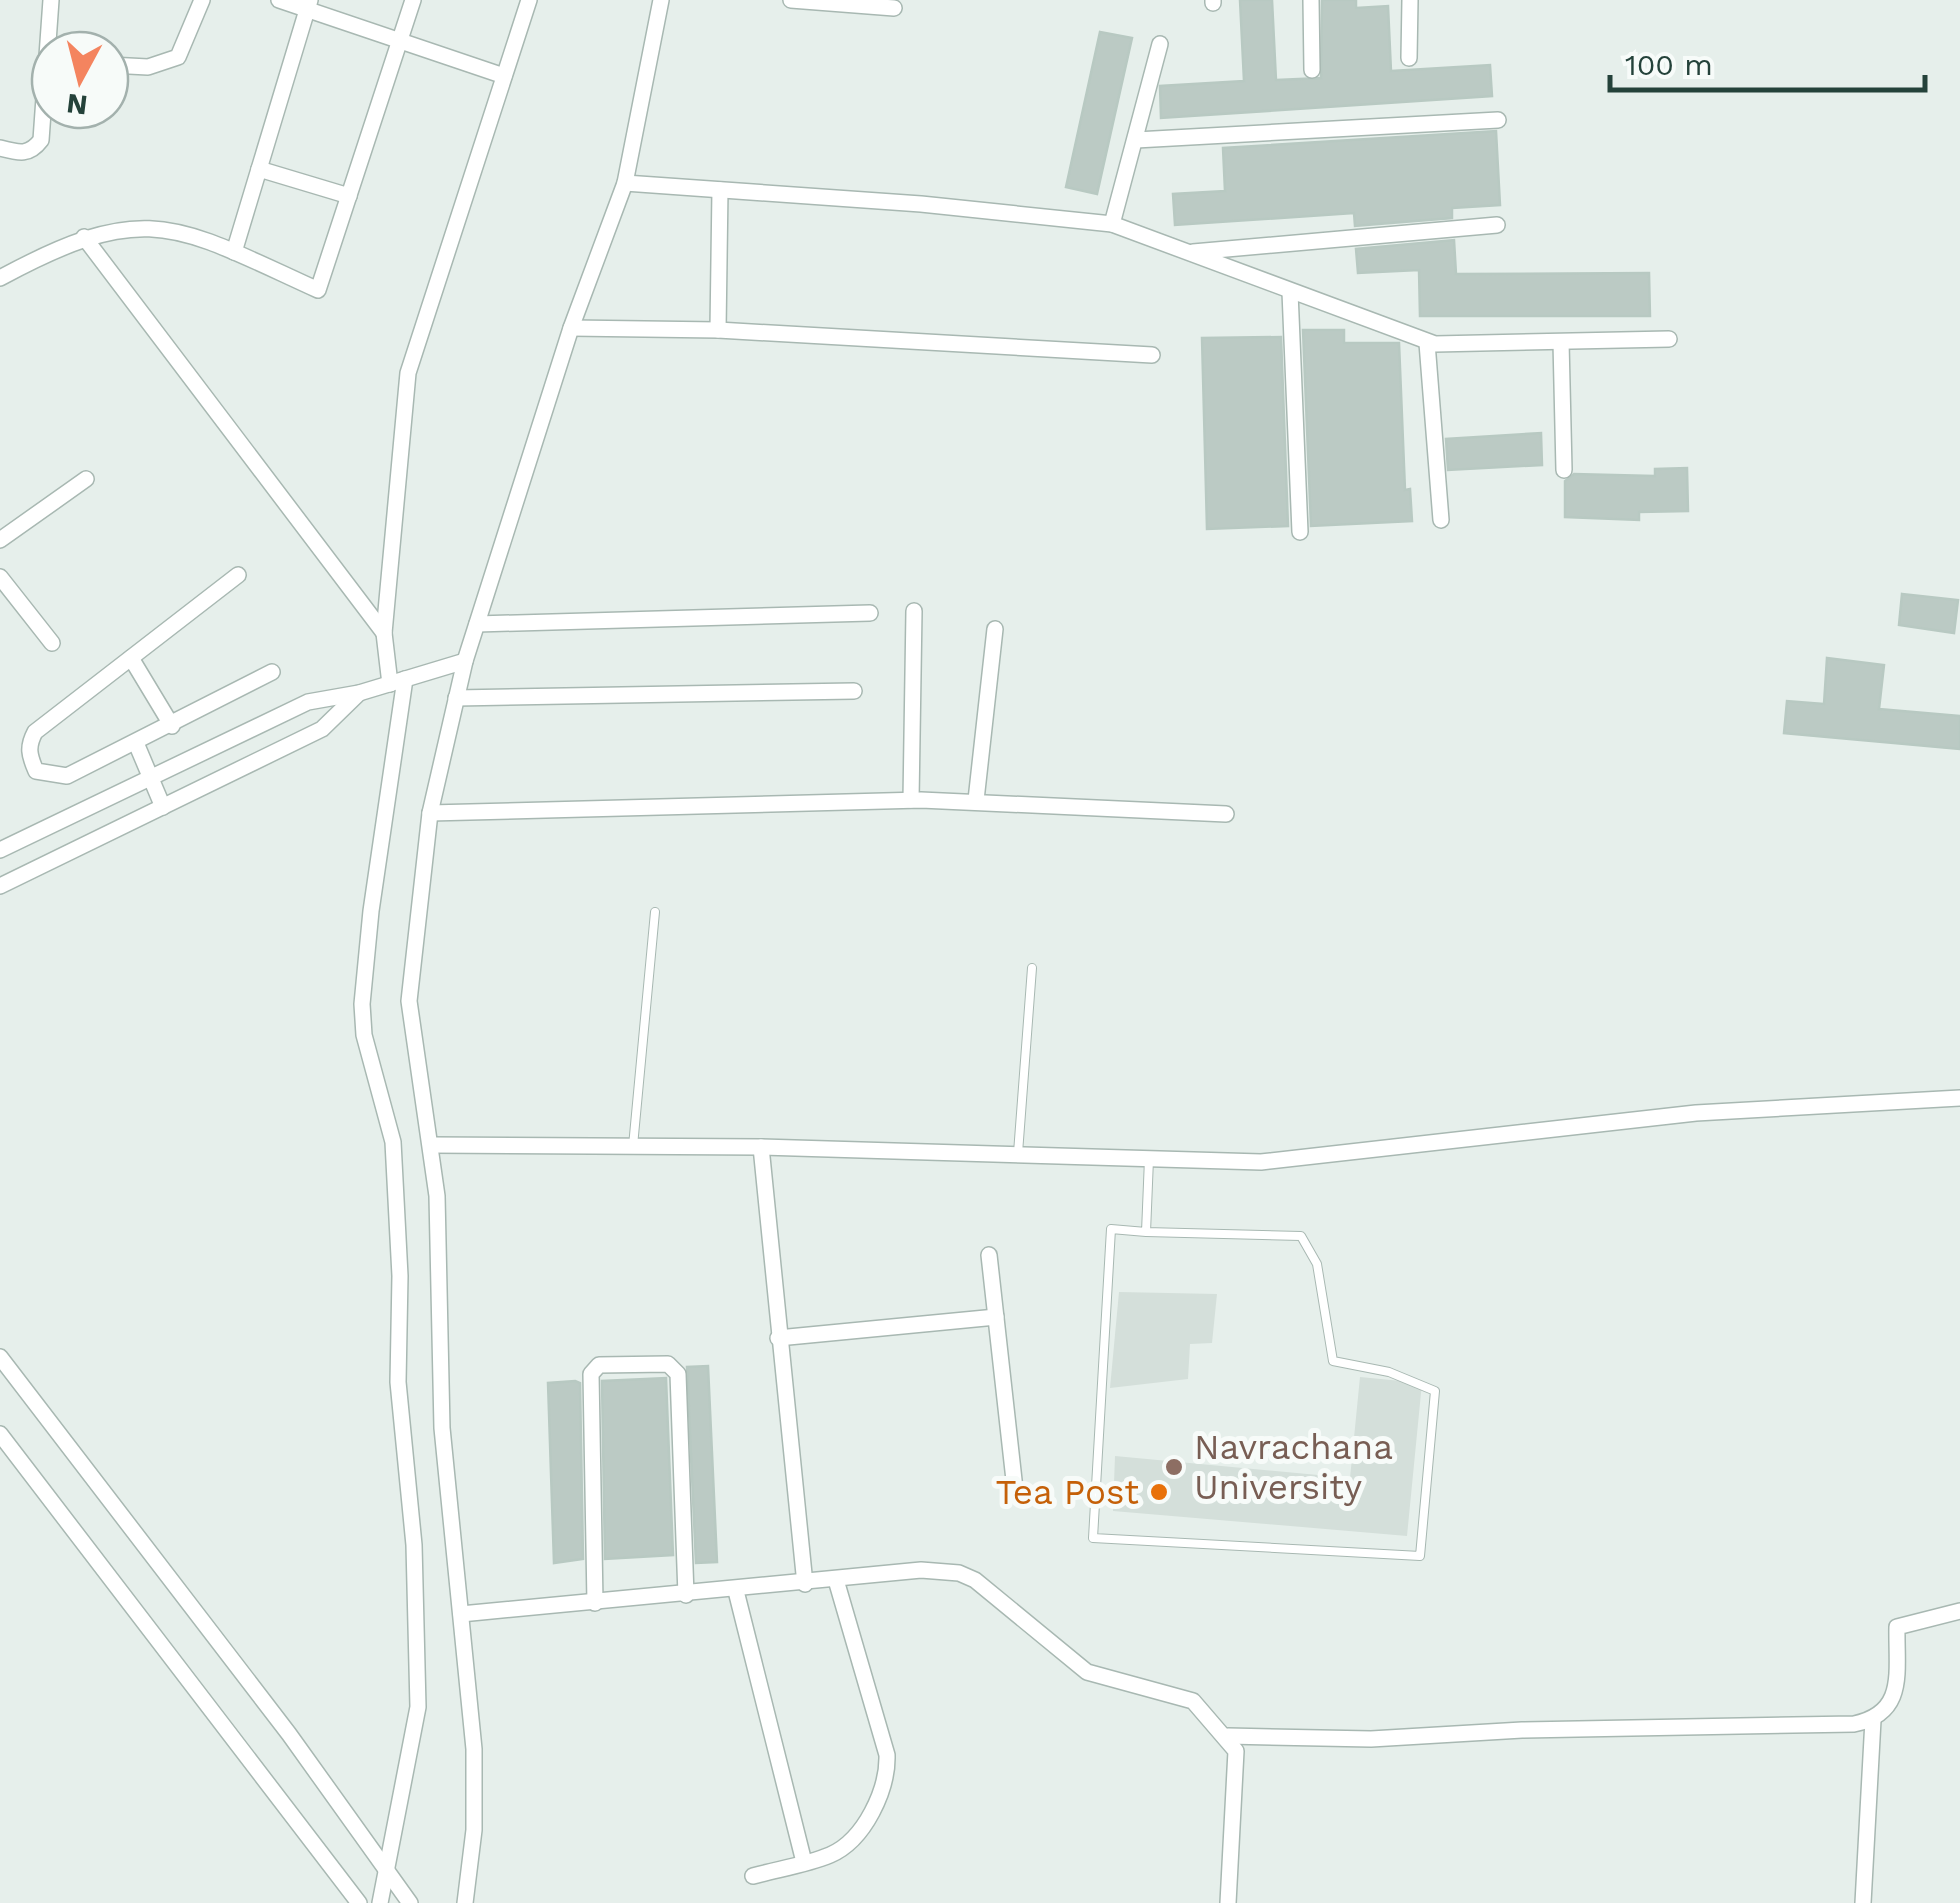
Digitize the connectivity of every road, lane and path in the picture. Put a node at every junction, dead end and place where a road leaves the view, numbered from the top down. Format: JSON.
{"nodes":[{"id":1,"x":51,"y":0,"type":"edge"},
{"id":2,"x":202,"y":0,"type":"edge"},
{"id":3,"x":278,"y":0,"type":"edge"},
{"id":4,"x":413,"y":0,"type":"edge"},
{"id":5,"x":529,"y":0,"type":"edge"},
{"id":6,"x":662,"y":0,"type":"edge"},
{"id":7,"x":791,"y":0,"type":"edge"},
{"id":8,"x":1311,"y":0,"type":"edge"},
{"id":9,"x":1410,"y":0,"type":"edge"},
{"id":10,"x":309,"y":5,"type":"edge"},
{"id":11,"x":894,"y":8,"type":"dead end"},
{"id":12,"x":51,"y":30,"type":"edge"},
{"id":13,"x":400,"y":38,"type":"junction"},
{"id":14,"x":1160,"y":44,"type":"dead end"},
{"id":15,"x":1410,"y":58,"type":"dead end"},
{"id":16,"x":130,"y":66,"type":"edge"},
{"id":17,"x":1312,"y":70,"type":"dead end"},
{"id":18,"x":504,"y":76,"type":"junction"},
{"id":19,"x":1498,"y":120,"type":"dead end"},
{"id":20,"x":43,"y":130,"type":"edge"},
{"id":21,"x":1136,"y":140,"type":"junction"},
{"id":22,"x":0,"y":148,"type":"edge"},
{"id":23,"x":259,"y":169,"type":"junction"},
{"id":24,"x":625,"y":184,"type":"junction"},
{"id":25,"x":720,"y":190,"type":"junction"},
{"id":26,"x":348,"y":196,"type":"junction"},
{"id":27,"x":1112,"y":224,"type":"junction"},
{"id":28,"x":1497,"y":225,"type":"dead end"},
{"id":29,"x":84,"y":237,"type":"junction"},
{"id":30,"x":234,"y":252,"type":"junction"},
{"id":31,"x":1190,"y":253,"type":"junction"},
{"id":32,"x":0,"y":278,"type":"edge"},
{"id":33,"x":1290,"y":292,"type":"junction"},
{"id":34,"x":571,"y":328,"type":"junction"},
{"id":35,"x":718,"y":330,"type":"junction"},
{"id":36,"x":1669,"y":338,"type":"dead end"},
{"id":37,"x":1427,"y":342,"type":"junction"},
{"id":38,"x":1562,"y":342,"type":"junction"},
{"id":39,"x":1152,"y":355,"type":"dead end"},
{"id":40,"x":1564,"y":470,"type":"dead end"},
{"id":41,"x":86,"y":478,"type":"dead end"},
{"id":42,"x":1440,"y":520,"type":"dead end"},
{"id":43,"x":1300,"y":532,"type":"dead end"},
{"id":44,"x":0,"y":540,"type":"edge"},
{"id":45,"x":238,"y":575,"type":"dead end"},
{"id":46,"x":0,"y":577,"type":"edge"},
{"id":47,"x":914,"y":612,"type":"dead end"},
{"id":48,"x":870,"y":613,"type":"dead end"},
{"id":49,"x":477,"y":624,"type":"junction"},
{"id":50,"x":995,"y":629,"type":"dead end"},
{"id":51,"x":384,"y":633,"type":"junction"},
{"id":52,"x":52,"y":642,"type":"dead end"},
{"id":53,"x":130,"y":658,"type":"junction"},
{"id":54,"x":465,"y":661,"type":"junction"},
{"id":55,"x":272,"y":672,"type":"dead end"},
{"id":56,"x":398,"y":682,"type":"junction"},
{"id":57,"x":854,"y":691,"type":"dead end"},
{"id":58,"x":359,"y":693,"type":"junction"},
{"id":59,"x":456,"y":698,"type":"junction"},
{"id":60,"x":172,"y":726,"type":"junction"},
{"id":61,"x":136,"y":743,"type":"junction"},
{"id":62,"x":150,"y":777,"type":"junction"},
{"id":63,"x":911,"y":800,"type":"junction"},
{"id":64,"x":976,"y":800,"type":"junction"},
{"id":65,"x":163,"y":806,"type":"junction"},
{"id":66,"x":430,"y":813,"type":"junction"},
{"id":67,"x":1226,"y":814,"type":"dead end"},
{"id":68,"x":0,"y":850,"type":"edge"},
{"id":69,"x":0,"y":886,"type":"edge"},
{"id":70,"x":655,"y":912,"type":"dead end"},
{"id":71,"x":1032,"y":968,"type":"dead end"},
{"id":72,"x":1960,"y":1098,"type":"edge"},
{"id":73,"x":432,"y":1145,"type":"junction"},
{"id":74,"x":633,"y":1146,"type":"junction"},
{"id":75,"x":761,"y":1147,"type":"junction"},
{"id":76,"x":1018,"y":1155,"type":"junction"},
{"id":77,"x":1148,"y":1160,"type":"junction"},
{"id":78,"x":1146,"y":1232,"type":"junction"},
{"id":79,"x":989,"y":1254,"type":"dead end"},
{"id":80,"x":996,"y":1317,"type":"junction"},
{"id":81,"x":778,"y":1338,"type":"junction"},
{"id":82,"x":0,"y":1357,"type":"edge"},
{"id":83,"x":0,"y":1434,"type":"edge"},
{"id":84,"x":1015,"y":1489,"type":"dead end"},
{"id":85,"x":836,"y":1580,"type":"junction"},
{"id":86,"x":805,"y":1584,"type":"junction"},
{"id":87,"x":736,"y":1591,"type":"junction"},
{"id":88,"x":686,"y":1595,"type":"junction"},
{"id":89,"x":595,"y":1602,"type":"junction"},
{"id":90,"x":1960,"y":1611,"type":"edge"},
{"id":91,"x":461,"y":1614,"type":"junction"},
{"id":92,"x":1873,"y":1720,"type":"junction"},
{"id":93,"x":1228,"y":1736,"type":"junction"},
{"id":94,"x":804,"y":1862,"type":"junction"},
{"id":95,"x":387,"y":1871,"type":"junction"},
{"id":96,"x":753,"y":1876,"type":"dead end"},
{"id":97,"x":359,"y":1903,"type":"edge"},
{"id":98,"x":380,"y":1903,"type":"edge"},
{"id":99,"x":410,"y":1903,"type":"edge"},
{"id":100,"x":464,"y":1903,"type":"edge"},
{"id":101,"x":1228,"y":1903,"type":"edge"},
{"id":102,"x":1863,"y":1903,"type":"edge"}],
"edges":[{"from":1,"to":12,"type":"street"},
{"from":2,"to":16,"type":"street"},
{"from":3,"to":10,"type":"street"},
{"from":4,"to":13,"type":"street"},
{"from":5,"to":18,"type":"street"},
{"from":6,"to":24,"type":"street"},
{"from":7,"to":11,"type":"street"},
{"from":8,"to":17,"type":"street"},
{"from":9,"to":15,"type":"street"},
{"from":10,"to":13,"type":"street"},
{"from":10,"to":23,"type":"street"},
{"from":13,"to":18,"type":"street"},
{"from":13,"to":26,"type":"street"},
{"from":14,"to":21,"type":"street"},
{"from":18,"to":51,"type":"street"},
{"from":19,"to":21,"type":"street"},
{"from":20,"to":22,"type":"street"},
{"from":21,"to":27,"type":"street"},
{"from":23,"to":26,"type":"street"},
{"from":23,"to":30,"type":"street"},
{"from":24,"to":25,"type":"street"},
{"from":24,"to":34,"type":"street"},
{"from":25,"to":27,"type":"street"},
{"from":25,"to":35,"type":"street"},
{"from":26,"to":30,"type":"street"},
{"from":27,"to":31,"type":"street"},
{"from":28,"to":31,"type":"street"},
{"from":29,"to":30,"type":"street"},
{"from":29,"to":32,"type":"street"},
{"from":29,"to":51,"type":"street"},
{"from":31,"to":33,"type":"street"},
{"from":33,"to":37,"type":"street"},
{"from":33,"to":43,"type":"street"},
{"from":34,"to":35,"type":"street"},
{"from":34,"to":49,"type":"street"},
{"from":35,"to":39,"type":"street"},
{"from":36,"to":38,"type":"street"},
{"from":37,"to":38,"type":"street"},
{"from":37,"to":42,"type":"street"},
{"from":38,"to":40,"type":"street"},
{"from":41,"to":44,"type":"street"},
{"from":45,"to":53,"type":"street"},
{"from":46,"to":52,"type":"street"},
{"from":47,"to":63,"type":"street"},
{"from":48,"to":49,"type":"street"},
{"from":49,"to":54,"type":"street"},
{"from":50,"to":64,"type":"street"},
{"from":51,"to":56,"type":"street"},
{"from":53,"to":60,"type":"street"},
{"from":53,"to":61,"type":"street"},
{"from":54,"to":56,"type":"street"},
{"from":54,"to":59,"type":"street"},
{"from":55,"to":60,"type":"street"},
{"from":56,"to":58,"type":"street"},
{"from":56,"to":95,"type":"street"},
{"from":57,"to":59,"type":"street"},
{"from":58,"to":62,"type":"street"},
{"from":58,"to":65,"type":"street"},
{"from":59,"to":66,"type":"street"},
{"from":60,"to":61,"type":"street"},
{"from":61,"to":62,"type":"street"},
{"from":62,"to":65,"type":"street"},
{"from":62,"to":68,"type":"street"},
{"from":63,"to":64,"type":"street"},
{"from":63,"to":66,"type":"street"},
{"from":64,"to":67,"type":"street"},
{"from":65,"to":69,"type":"street"},
{"from":66,"to":73,"type":"street"},
{"from":70,"to":74,"type":"lane"},
{"from":71,"to":76,"type":"lane"},
{"from":72,"to":77,"type":"street"},
{"from":73,"to":74,"type":"street"},
{"from":73,"to":91,"type":"street"},
{"from":74,"to":75,"type":"street"},
{"from":75,"to":76,"type":"street"},
{"from":75,"to":81,"type":"street"},
{"from":76,"to":77,"type":"street"},
{"from":77,"to":78,"type":"lane"},
{"from":78,"to":78,"type":"lane"},
{"from":79,"to":80,"type":"street"},
{"from":80,"to":81,"type":"street"},
{"from":80,"to":84,"type":"street"},
{"from":81,"to":86,"type":"street"},
{"from":82,"to":95,"type":"street"},
{"from":83,"to":97,"type":"street"},
{"from":85,"to":86,"type":"street"},
{"from":85,"to":93,"type":"street"},
{"from":85,"to":94,"type":"street"},
{"from":86,"to":87,"type":"street"},
{"from":87,"to":88,"type":"street"},
{"from":87,"to":94,"type":"street"},
{"from":88,"to":89,"type":"street"},
{"from":88,"to":89,"type":"street"},
{"from":89,"to":91,"type":"street"},
{"from":90,"to":92,"type":"street"},
{"from":91,"to":100,"type":"street"},
{"from":92,"to":93,"type":"street"},
{"from":92,"to":102,"type":"street"},
{"from":93,"to":101,"type":"street"},
{"from":94,"to":96,"type":"street"},
{"from":95,"to":98,"type":"street"},
{"from":95,"to":99,"type":"street"}]}
